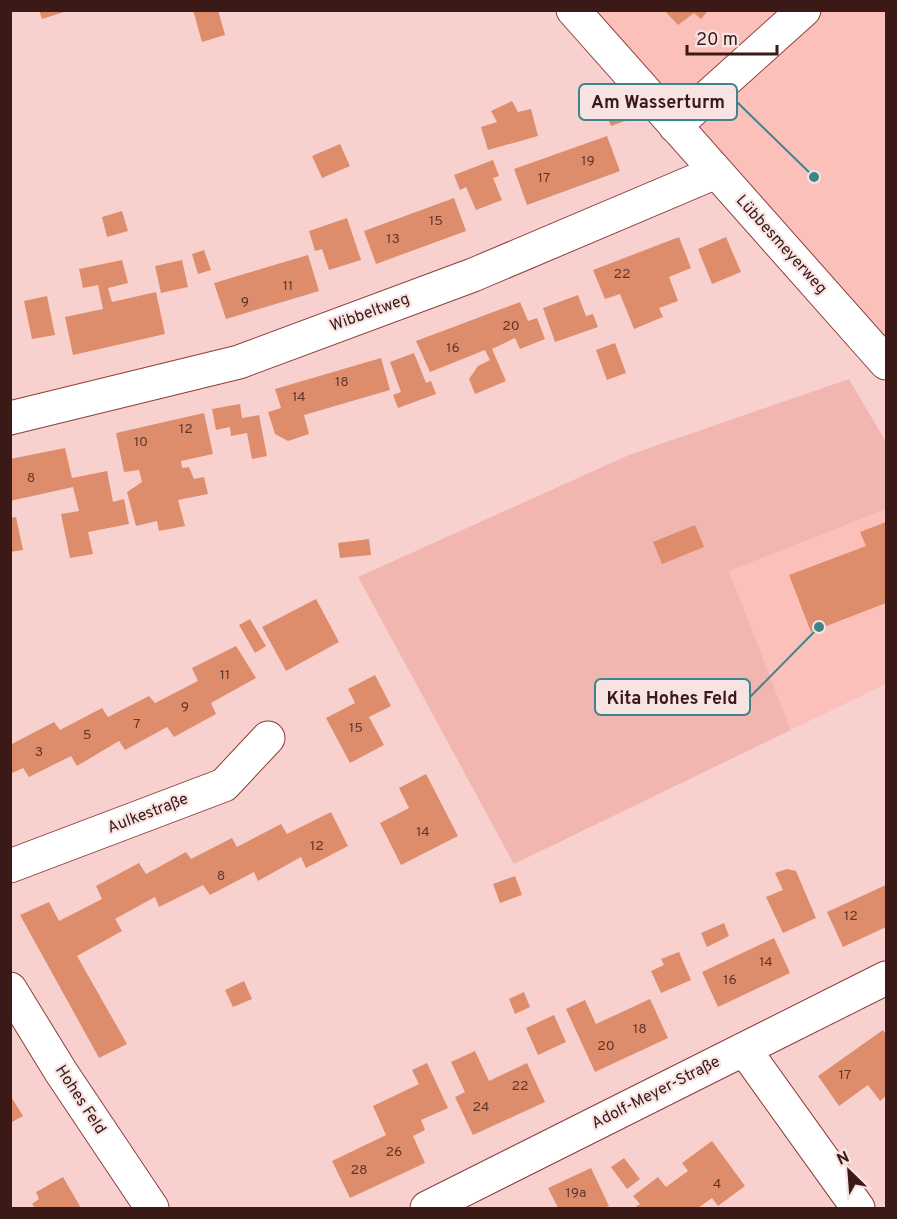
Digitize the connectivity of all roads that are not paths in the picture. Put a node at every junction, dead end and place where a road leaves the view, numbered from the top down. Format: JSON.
{"nodes":[{"id":1,"x":573,"y":10,"type":"edge"},
{"id":2,"x":804,"y":10,"type":"edge"},
{"id":3,"x":675,"y":126,"type":"junction"},
{"id":4,"x":716,"y":172,"type":"junction"},
{"id":5,"x":886,"y":363,"type":"edge"},
{"id":6,"x":10,"y":418,"type":"edge"},
{"id":7,"x":268,"y":738,"type":"dead end"},
{"id":8,"x":10,"y":866,"type":"edge"},
{"id":9,"x":886,"y":978,"type":"edge"},
{"id":10,"x":10,"y":988,"type":"edge"},
{"id":11,"x":744,"y":1049,"type":"junction"},
{"id":12,"x":152,"y":1209,"type":"edge"},
{"id":13,"x":427,"y":1209,"type":"edge"},
{"id":14,"x":858,"y":1209,"type":"edge"}],
"edges":[{"from":1,"to":3,"type":"street","name":"Lübbesmeyerweg"},
{"from":2,"to":3,"type":"street"},
{"from":3,"to":4,"type":"street","name":"Lübbesmeyerweg"},
{"from":4,"to":5,"type":"street","name":"Lübbesmeyerweg"},
{"from":4,"to":6,"type":"street","name":"Wibbeltweg"},
{"from":7,"to":8,"type":"street","name":"Aulkestraße"},
{"from":9,"to":11,"type":"street","name":"Adolf-Meyer-Straße"},
{"from":10,"to":12,"type":"street","name":"Hohes Feld"},
{"from":11,"to":13,"type":"street","name":"Adolf-Meyer-Straße"},
{"from":11,"to":14,"type":"street"}]}
